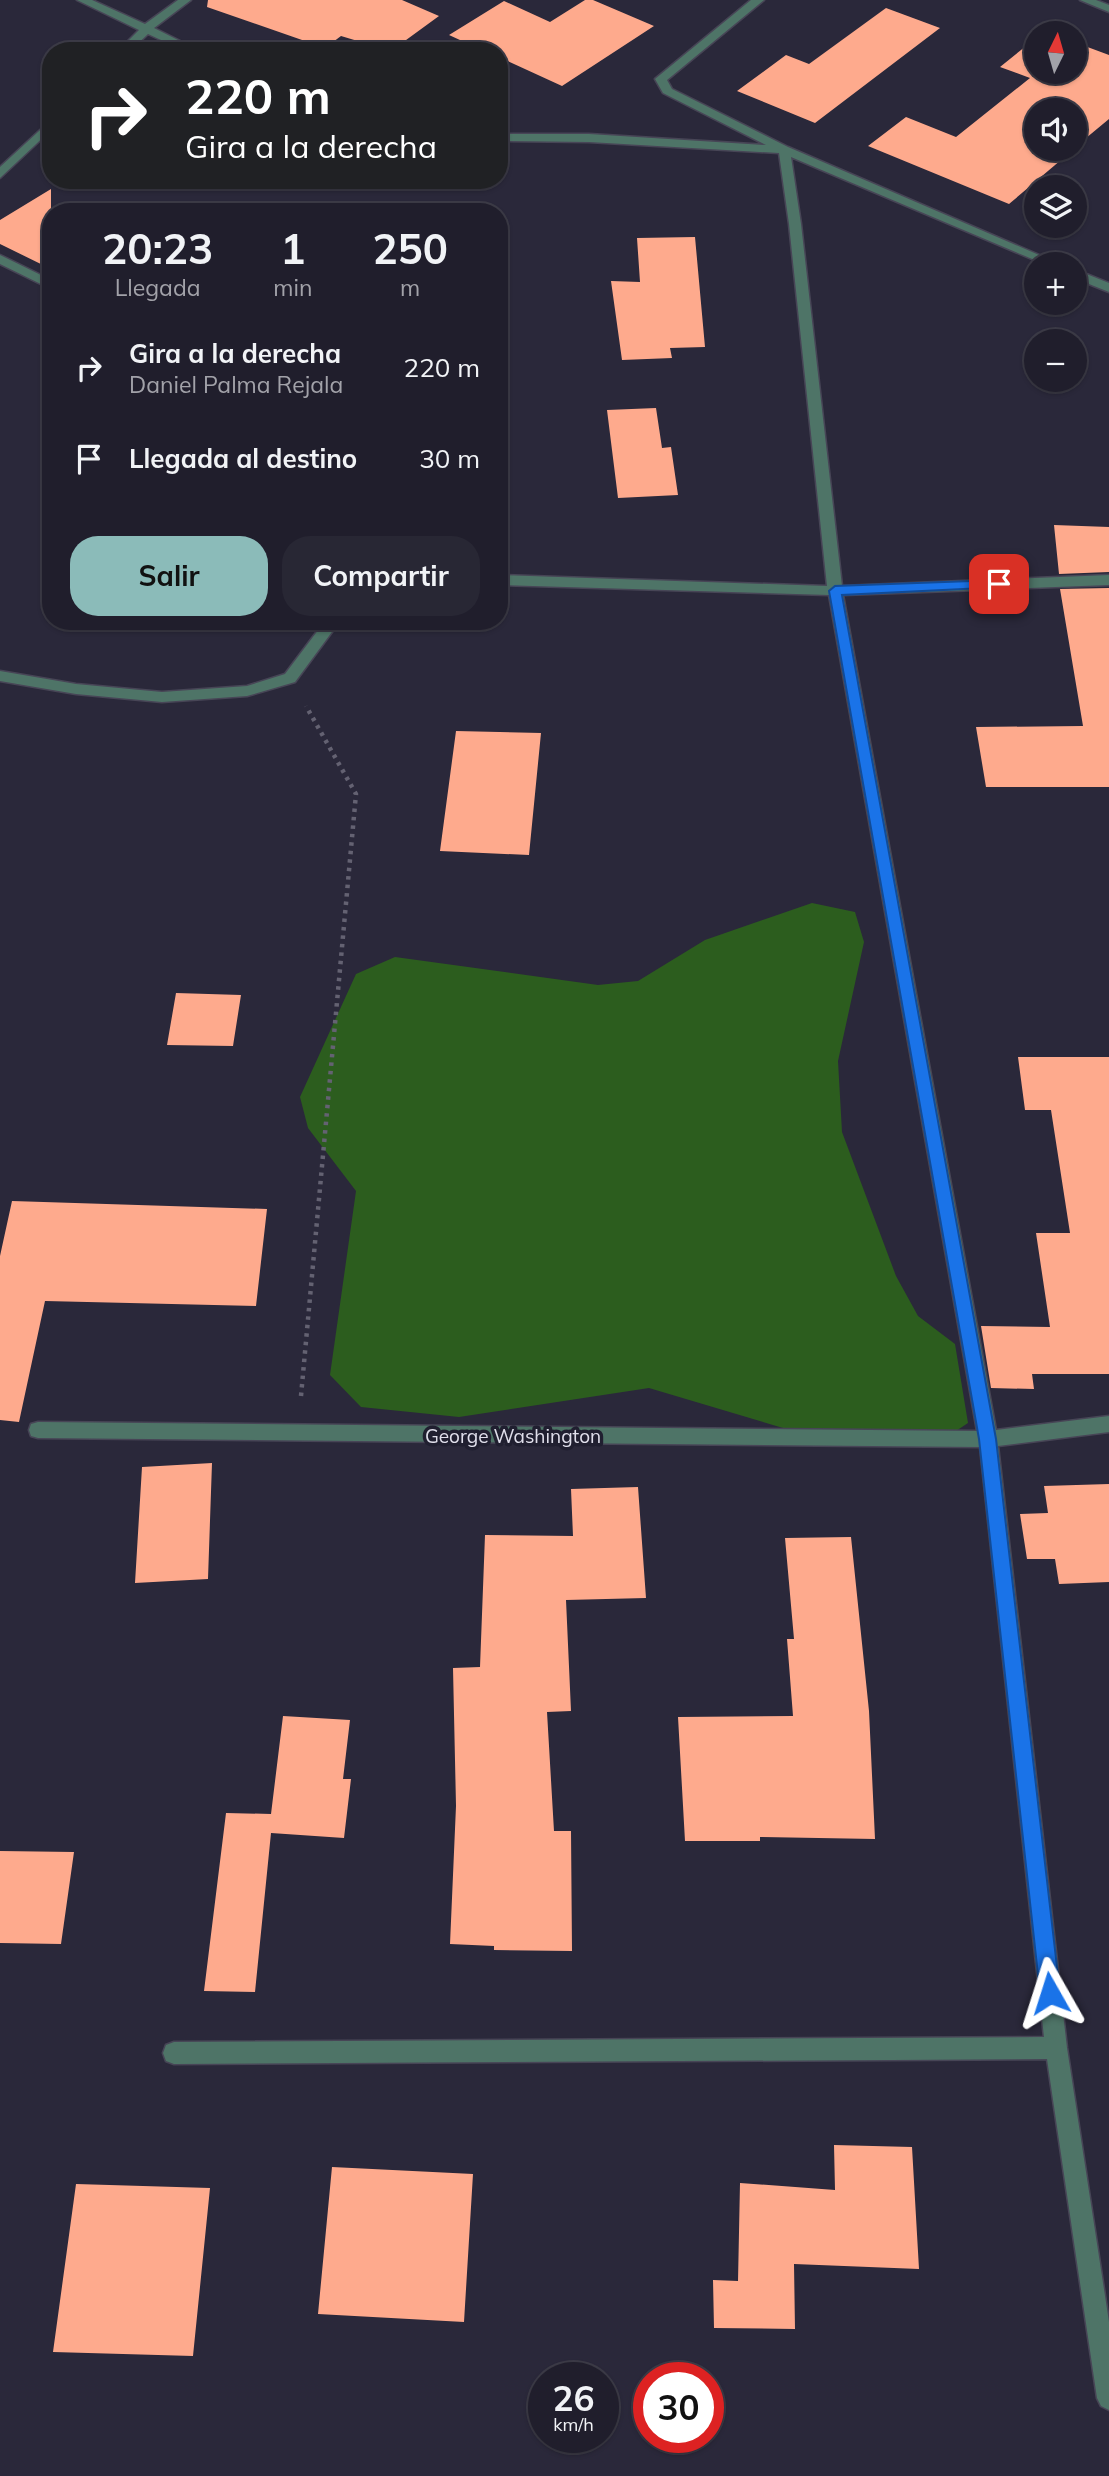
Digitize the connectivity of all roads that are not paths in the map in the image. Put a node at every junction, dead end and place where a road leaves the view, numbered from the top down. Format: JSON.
{"nodes":[{"id":1,"x":83,"y":0,"type":"edge"},
{"id":2,"x":185,"y":0,"type":"edge"},
{"id":3,"x":1086,"y":0,"type":"edge"},
{"id":4,"x":752,"y":1,"type":"edge"},
{"id":5,"x":1109,"y":9,"type":"edge"},
{"id":6,"x":146,"y":29,"type":"junction"},
{"id":7,"x":133,"y":42,"type":"edge"},
{"id":8,"x":175,"y":42,"type":"edge"},
{"id":9,"x":42,"y":132,"type":"edge"},
{"id":10,"x":508,"y":138,"type":"edge"},
{"id":11,"x":784,"y":150,"type":"junction"},
{"id":12,"x":0,"y":174,"type":"edge"},
{"id":13,"x":1026,"y":252,"type":"edge"},
{"id":14,"x":0,"y":259,"type":"edge"},
{"id":15,"x":1087,"y":279,"type":"edge"},
{"id":16,"x":42,"y":280,"type":"edge"},
{"id":17,"x":1109,"y":288,"type":"edge"},
{"id":18,"x":508,"y":580,"type":"edge"},
{"id":19,"x":1109,"y":580,"type":"edge"},
{"id":20,"x":835,"y":591,"type":"junction"},
{"id":21,"x":326,"y":630,"type":"edge"},
{"id":22,"x":0,"y":676,"type":"edge"},
{"id":23,"x":1109,"y":1424,"type":"edge"},
{"id":24,"x":38,"y":1430,"type":"dead end"},
{"id":25,"x":988,"y":1439,"type":"junction"},
{"id":26,"x":1056,"y":2048,"type":"junction"},
{"id":27,"x":174,"y":2053,"type":"dead end"},
{"id":28,"x":1109,"y":2398,"type":"edge"}],
"edges":[{"from":1,"to":6,"type":"street"},
{"from":2,"to":6,"type":"street"},
{"from":3,"to":5,"type":"street"},
{"from":4,"to":11,"type":"street"},
{"from":6,"to":7,"type":"street"},
{"from":6,"to":8,"type":"street"},
{"from":9,"to":12,"type":"street"},
{"from":10,"to":11,"type":"street"},
{"from":11,"to":13,"type":"street"},
{"from":11,"to":20,"type":"street"},
{"from":14,"to":16,"type":"street"},
{"from":15,"to":17,"type":"street"},
{"from":18,"to":20,"type":"street"},
{"from":19,"to":20,"type":"street"},
{"from":20,"to":25,"type":"street"},
{"from":21,"to":22,"type":"street"},
{"from":23,"to":25,"type":"street","name":"George Washington"},
{"from":24,"to":25,"type":"street","name":"George Washington"},
{"from":25,"to":26,"type":"street"},
{"from":26,"to":27,"type":"street"},
{"from":26,"to":28,"type":"street"}]}
